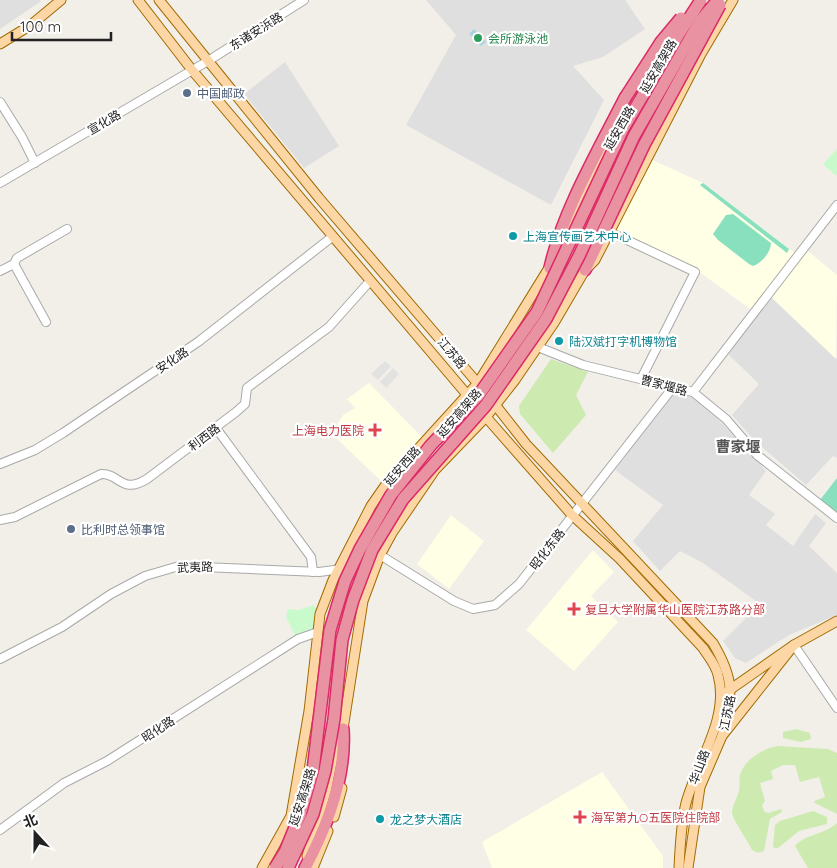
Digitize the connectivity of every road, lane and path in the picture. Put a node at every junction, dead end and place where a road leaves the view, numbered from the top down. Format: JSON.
{"nodes":[{"id":1,"x":61,"y":0,"type":"edge"},
{"id":2,"x":138,"y":0,"type":"edge"},
{"id":3,"x":159,"y":0,"type":"edge"},
{"id":4,"x":304,"y":0,"type":"edge"},
{"id":5,"x":697,"y":0,"type":"edge"},
{"id":6,"x":701,"y":0,"type":"edge"},
{"id":7,"x":720,"y":0,"type":"edge"},
{"id":8,"x":733,"y":0,"type":"edge"},
{"id":9,"x":0,"y":44,"type":"edge"},
{"id":10,"x":208,"y":61,"type":"junction"},
{"id":11,"x":681,"y":63,"type":"junction"},
{"id":12,"x":192,"y":70,"type":"junction"},
{"id":13,"x":692,"y":70,"type":"junction"},
{"id":14,"x":0,"y":102,"type":"edge"},
{"id":15,"x":654,"y":112,"type":"junction"},
{"id":16,"x":667,"y":118,"type":"junction"},
{"id":17,"x":35,"y":163,"type":"junction"},
{"id":18,"x":0,"y":184,"type":"edge"},
{"id":19,"x":837,"y":205,"type":"edge"},
{"id":20,"x":67,"y":229,"type":"dead end"},
{"id":21,"x":606,"y":232,"type":"junction"},
{"id":22,"x":332,"y":236,"type":"junction"},
{"id":23,"x":14,"y":264,"type":"junction"},
{"id":24,"x":550,"y":268,"type":"junction"},
{"id":25,"x":585,"y":270,"type":"junction"},
{"id":26,"x":0,"y":271,"type":"edge"},
{"id":27,"x":370,"y":281,"type":"junction"},
{"id":28,"x":46,"y":322,"type":"dead end"},
{"id":29,"x":538,"y":348,"type":"junction"},
{"id":30,"x":641,"y":379,"type":"junction"},
{"id":31,"x":478,"y":383,"type":"junction"},
{"id":32,"x":674,"y":386,"type":"junction"},
{"id":33,"x":693,"y":392,"type":"junction"},
{"id":34,"x":468,"y":395,"type":"junction"},
{"id":35,"x":496,"y":405,"type":"junction"},
{"id":36,"x":486,"y":417,"type":"junction"},
{"id":37,"x":216,"y":428,"type":"junction"},
{"id":38,"x":0,"y":464,"type":"edge"},
{"id":39,"x":582,"y":505,"type":"junction"},
{"id":40,"x":572,"y":515,"type":"junction"},
{"id":41,"x":837,"y":518,"type":"edge"},
{"id":42,"x":0,"y":520,"type":"edge"},
{"id":43,"x":380,"y":554,"type":"junction"},
{"id":44,"x":339,"y":570,"type":"junction"},
{"id":45,"x":313,"y":572,"type":"junction"},
{"id":46,"x":837,"y":622,"type":"edge"},
{"id":47,"x":318,"y":632,"type":"junction"},
{"id":48,"x":794,"y":644,"type":"junction"},
{"id":49,"x":0,"y":659,"type":"edge"},
{"id":50,"x":732,"y":689,"type":"junction"},
{"id":51,"x":722,"y":696,"type":"junction"},
{"id":52,"x":837,"y":708,"type":"edge"},
{"id":53,"x":343,"y":729,"type":"junction"},
{"id":54,"x":722,"y":736,"type":"junction"},
{"id":55,"x":0,"y":830,"type":"edge"},
{"id":56,"x":262,"y":868,"type":"edge"},
{"id":57,"x":275,"y":868,"type":"edge"},
{"id":58,"x":288,"y":868,"type":"edge"},
{"id":59,"x":300,"y":868,"type":"edge"},
{"id":60,"x":305,"y":868,"type":"edge"},
{"id":61,"x":313,"y":868,"type":"edge"},
{"id":62,"x":679,"y":868,"type":"edge"},
{"id":63,"x":688,"y":868,"type":"edge"}],
"edges":[{"from":1,"to":9,"type":"main road"},
{"from":2,"to":12,"type":"main road","name":"江苏路"},
{"from":3,"to":10,"type":"main road","name":"江苏路"},
{"from":4,"to":10,"type":"street","name":"东诸安浜路"},
{"from":5,"to":24,"type":"main road","name":"延安西路"},
{"from":5,"to":24,"type":"highway","bridge":true},
{"from":6,"to":57,"type":"highway","name":"延安高架路","bridge":true},
{"from":7,"to":11,"type":"main road","name":"延安西路"},
{"from":7,"to":21,"type":"highway","bridge":true},
{"from":7,"to":58,"type":"highway","name":"延安高架路","bridge":true},
{"from":8,"to":13,"type":"main road"},
{"from":10,"to":12,"type":"street","name":"宣化路"},
{"from":10,"to":31,"type":"main road","name":"江苏路"},
{"from":11,"to":13,"type":"main road"},
{"from":11,"to":15,"type":"main road","name":"延安西路"},
{"from":12,"to":17,"type":"street","name":"宣化路"},
{"from":12,"to":22,"type":"main road","name":"江苏路"},
{"from":13,"to":16,"type":"main road"},
{"from":14,"to":17,"type":"street"},
{"from":15,"to":16,"type":"main road"},
{"from":15,"to":25,"type":"main road","name":"延安西路"},
{"from":16,"to":21,"type":"main road"},
{"from":17,"to":18,"type":"street","name":"宣化路"},
{"from":19,"to":33,"type":"street"},
{"from":20,"to":23,"type":"street"},
{"from":21,"to":25,"type":"highway"},
{"from":21,"to":30,"type":"street"},
{"from":22,"to":27,"type":"main road","name":"江苏路"},
{"from":22,"to":38,"type":"street","name":"安化路"},
{"from":23,"to":26,"type":"street"},
{"from":23,"to":28,"type":"street"},
{"from":24,"to":31,"type":"main road","name":"延安西路"},
{"from":25,"to":29,"type":"main road","name":"延安西路"},
{"from":27,"to":34,"type":"main road","name":"江苏路"},
{"from":27,"to":37,"type":"street","name":"利西路"},
{"from":29,"to":30,"type":"street","name":"曹家堰路"},
{"from":29,"to":35,"type":"main road","name":"延安西路"},
{"from":30,"to":32,"type":"street","name":"曹家堰路"},
{"from":31,"to":34,"type":"main road","name":"延安西路"},
{"from":31,"to":35,"type":"main road","name":"江苏路"},
{"from":32,"to":33,"type":"street","name":"曹家堰路"},
{"from":32,"to":39,"type":"street","name":"昭化东路"},
{"from":33,"to":41,"type":"street","name":"曹家堰路"},
{"from":34,"to":36,"type":"main road","name":"江苏路"},
{"from":34,"to":44,"type":"main road","name":"延安西路"},
{"from":35,"to":36,"type":"main road","name":"延安西路"},
{"from":35,"to":39,"type":"main road","name":"江苏路"},
{"from":36,"to":40,"type":"main road","name":"江苏路"},
{"from":36,"to":43,"type":"main road","name":"延安西路"},
{"from":37,"to":42,"type":"street","name":"利西路"},
{"from":37,"to":45,"type":"street"},
{"from":39,"to":40,"type":"street","name":"昭化东路"},
{"from":39,"to":50,"type":"main road","name":"江苏路"},
{"from":40,"to":43,"type":"street","name":"昭化东路"},
{"from":40,"to":51,"type":"main road","name":"江苏路"},
{"from":43,"to":44,"type":"street","name":"武夷路"},
{"from":43,"to":53,"type":"main road","name":"延安西路"},
{"from":44,"to":45,"type":"street","name":"武夷路"},
{"from":44,"to":47,"type":"main road","name":"延安西路"},
{"from":45,"to":49,"type":"street","name":"武夷路"},
{"from":46,"to":48,"type":"main road","name":"华山路"},
{"from":47,"to":55,"type":"street","name":"昭化路"},
{"from":47,"to":56,"type":"main road","name":"延安西路"},
{"from":48,"to":50,"type":"main road","name":"华山路"},
{"from":48,"to":52,"type":"street"},
{"from":48,"to":54,"type":"main road","name":"华山路"},
{"from":50,"to":51,"type":"main road","name":"华山路"},
{"from":50,"to":54,"type":"main road","name":"江苏路"},
{"from":51,"to":62,"type":"main road","name":"华山路"},
{"from":53,"to":59,"type":"main road","name":"延安西路"},
{"from":53,"to":60,"type":"highway"},
{"from":53,"to":61,"type":"main road","name":"延安西路"},
{"from":54,"to":63,"type":"main road","name":"华山路"}]}
